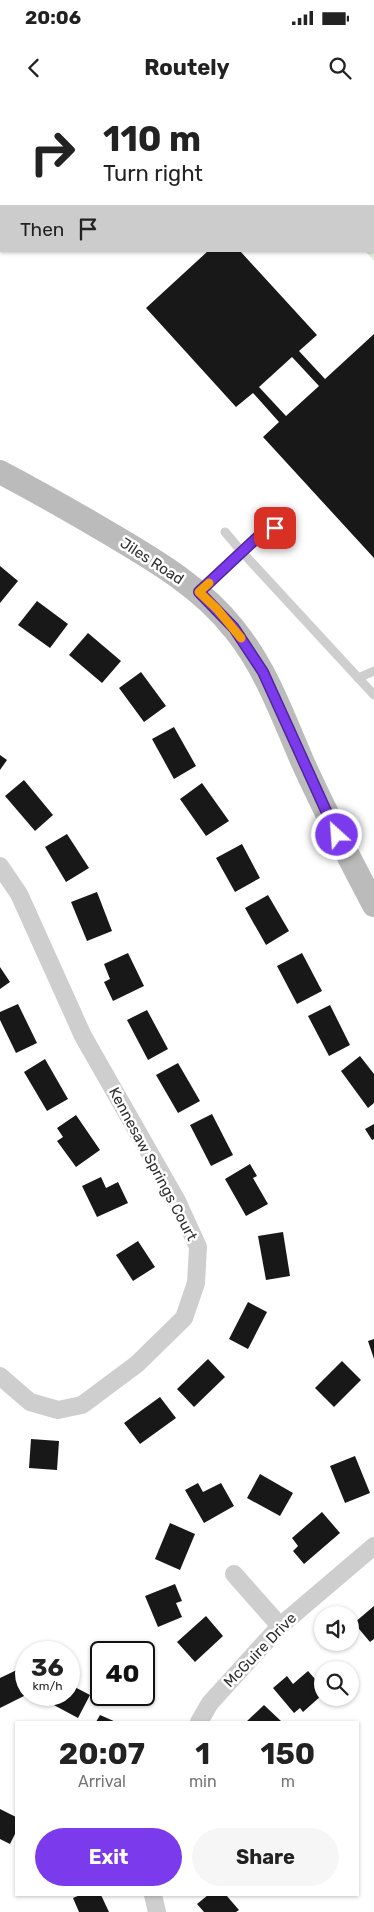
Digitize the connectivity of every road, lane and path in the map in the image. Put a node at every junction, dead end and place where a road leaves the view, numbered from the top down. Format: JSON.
{"nodes":[{"id":1,"x":0,"y":472,"type":"edge"},
{"id":2,"x":225,"y":532,"type":"dead end"},
{"id":3,"x":290,"y":532,"type":"dead end"},
{"id":4,"x":242,"y":552,"type":"junction"},
{"id":5,"x":199,"y":592,"type":"junction"},
{"id":6,"x":374,"y":671,"type":"edge"},
{"id":7,"x":358,"y":678,"type":"junction"},
{"id":8,"x":374,"y":695,"type":"edge"},
{"id":9,"x":0,"y":866,"type":"edge"},
{"id":10,"x":374,"y":905,"type":"edge"},
{"id":11,"x":0,"y":1376,"type":"edge"},
{"id":12,"x":374,"y":1546,"type":"edge"},
{"id":13,"x":234,"y":1574,"type":"dead end"},
{"id":14,"x":280,"y":1626,"type":"junction"},
{"id":15,"x":200,"y":1721,"type":"edge"},
{"id":16,"x":153,"y":1896,"type":"edge"},
{"id":17,"x":157,"y":1912,"type":"edge"}],
"edges":[{"from":1,"to":5,"type":"street","name":"Jiles Road"},
{"from":2,"to":4,"type":"lane"},
{"from":3,"to":4,"type":"lane"},
{"from":4,"to":5,"type":"lane"},
{"from":4,"to":7,"type":"lane"},
{"from":5,"to":10,"type":"street","name":"Jiles Road"},
{"from":6,"to":7,"type":"lane"},
{"from":7,"to":8,"type":"lane"},
{"from":9,"to":11,"type":"street","name":"Kennesaw Springs Court"},
{"from":12,"to":14,"type":"street","name":"McGuire Drive"},
{"from":13,"to":14,"type":"street"},
{"from":14,"to":15,"type":"street","name":"McGuire Drive"},
{"from":16,"to":17,"type":"street"}]}
